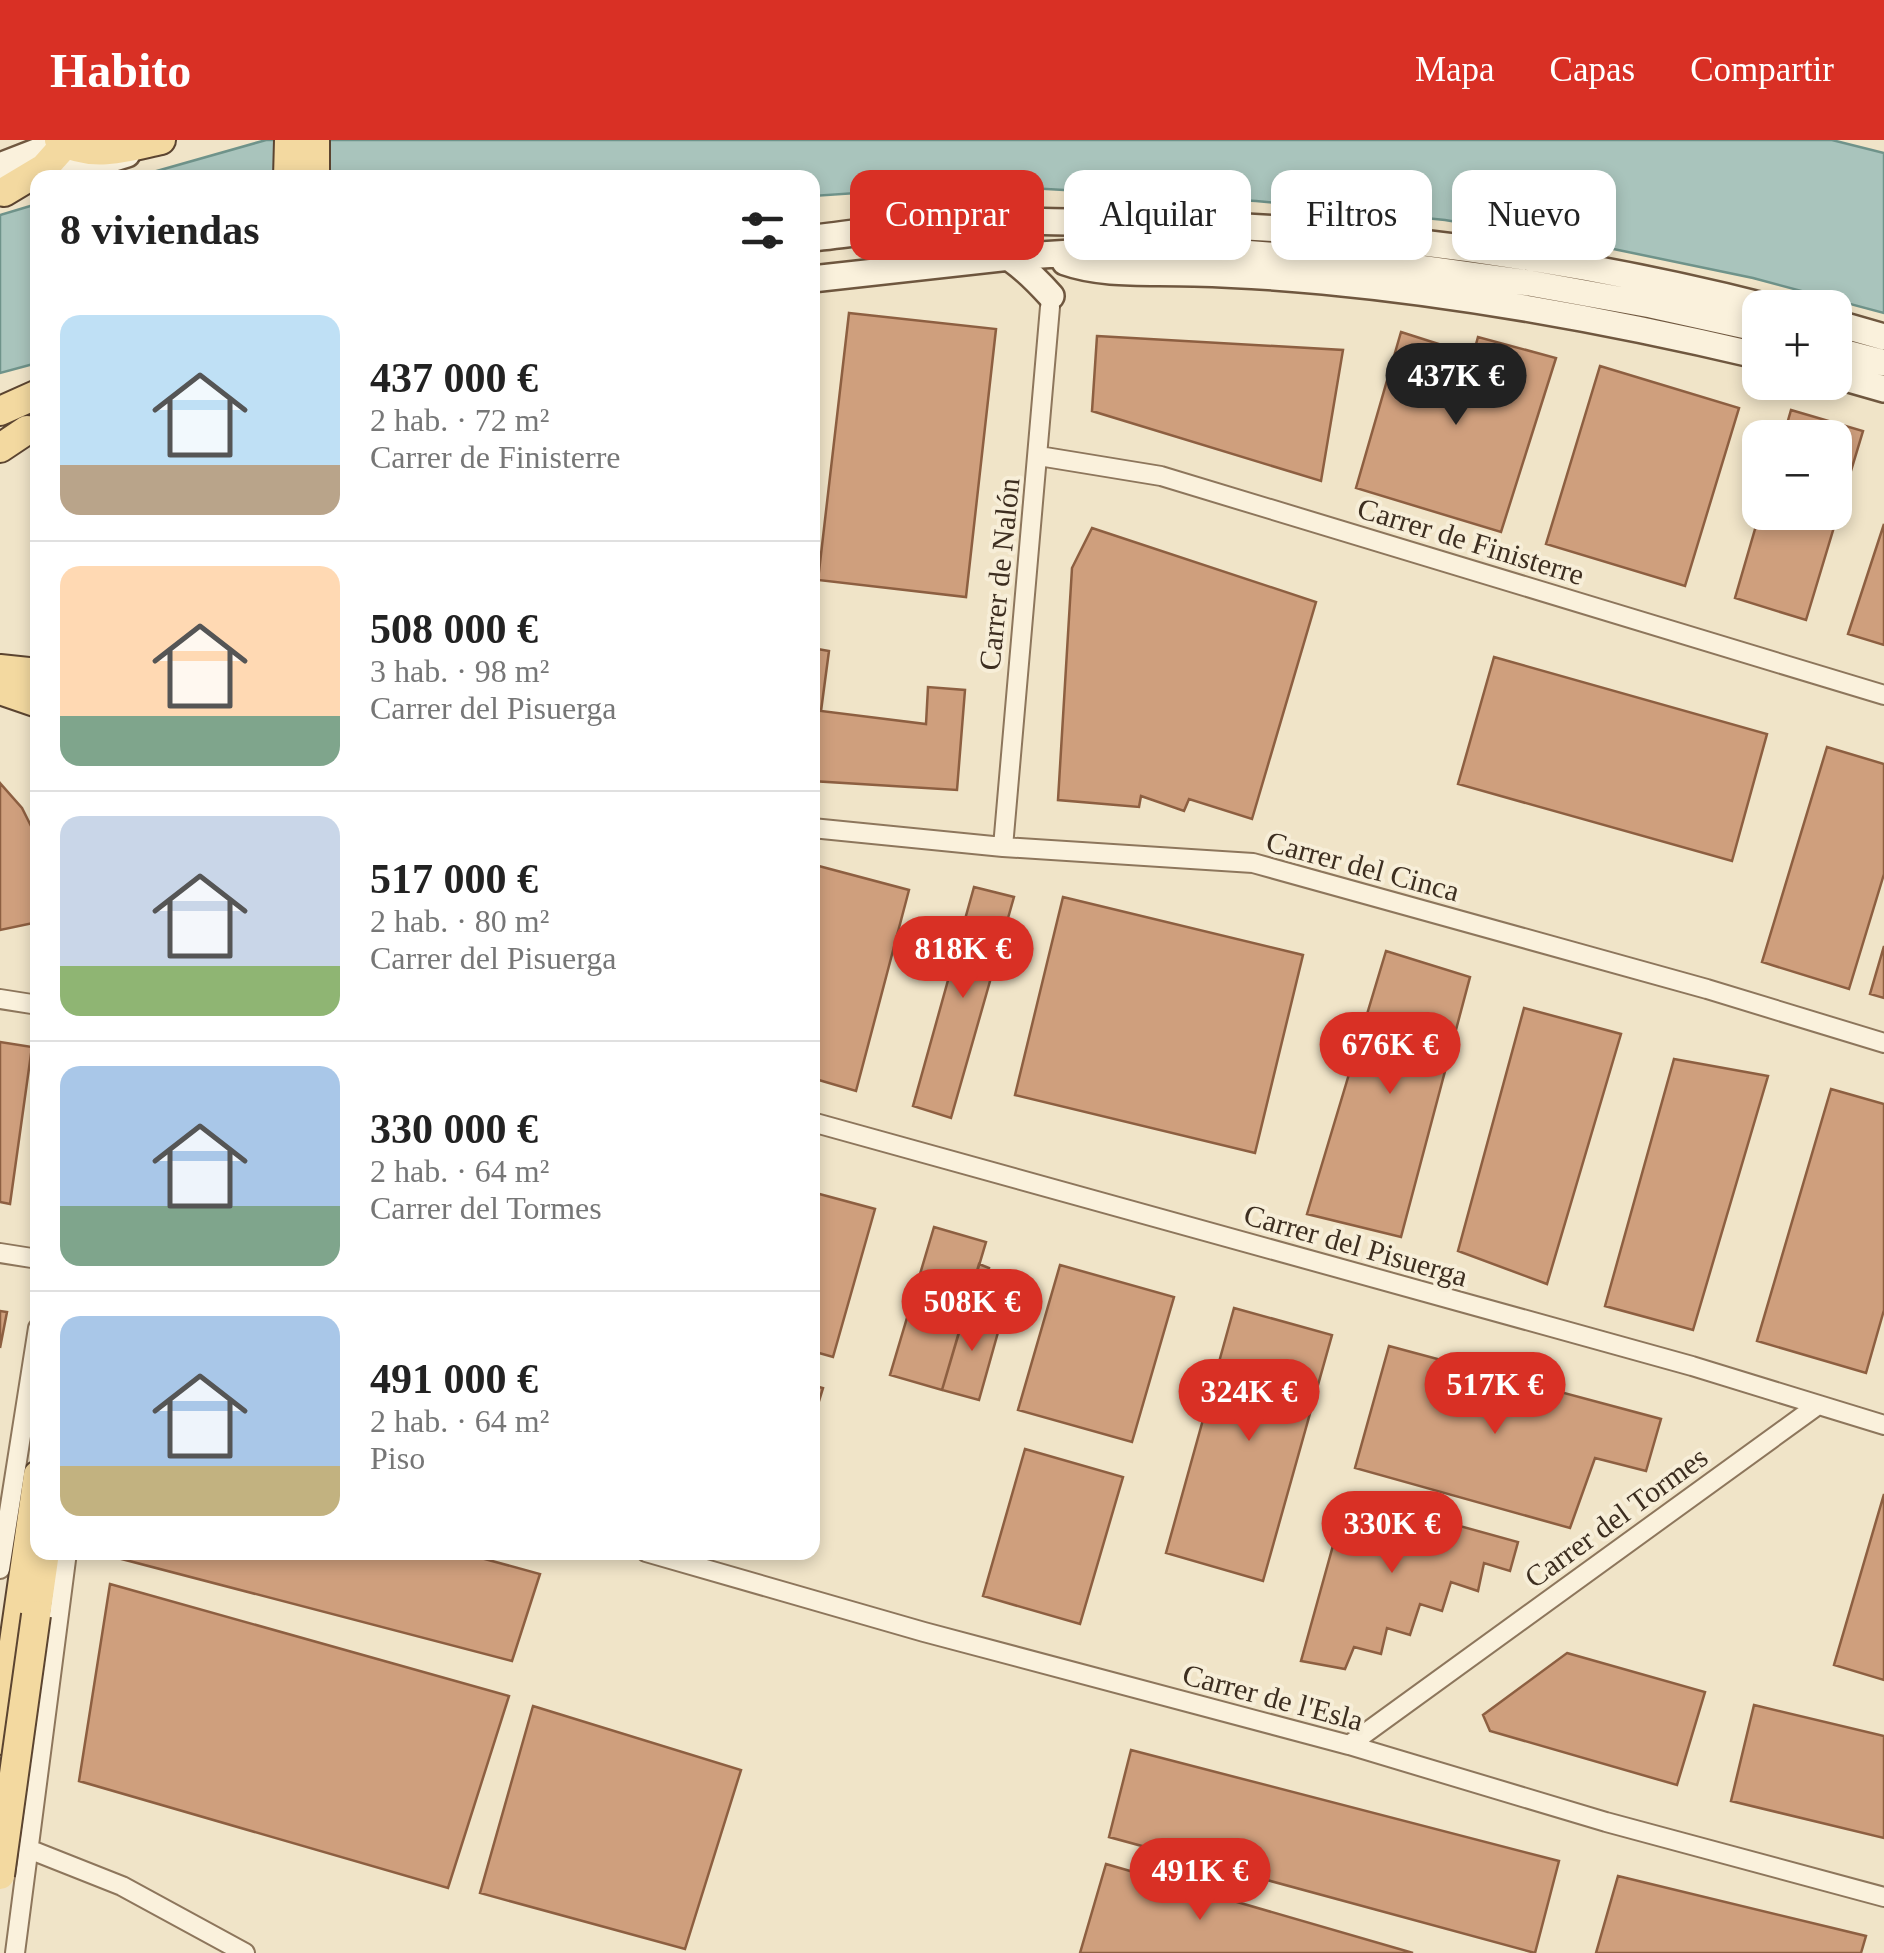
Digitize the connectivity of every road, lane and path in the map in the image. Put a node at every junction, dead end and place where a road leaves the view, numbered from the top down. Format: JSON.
{"nodes":[{"id":1,"x":161,"y":140,"type":"edge"},
{"id":2,"x":170,"y":140,"type":"edge"},
{"id":3,"x":289,"y":140,"type":"edge"},
{"id":4,"x":315,"y":140,"type":"edge"},
{"id":5,"x":64,"y":141,"type":"edge"},
{"id":6,"x":39,"y":170,"type":"edge"},
{"id":7,"x":75,"y":170,"type":"edge"},
{"id":8,"x":288,"y":170,"type":"edge"},
{"id":9,"x":315,"y":170,"type":"edge"},
{"id":10,"x":30,"y":173,"type":"edge"},
{"id":11,"x":30,"y":182,"type":"edge"},
{"id":12,"x":1,"y":184,"type":"edge"},
{"id":13,"x":1044,"y":222,"type":"edge"},
{"id":14,"x":850,"y":235,"type":"edge"},
{"id":15,"x":820,"y":237,"type":"edge"},
{"id":16,"x":1251,"y":254,"type":"edge"},
{"id":17,"x":983,"y":260,"type":"edge"},
{"id":18,"x":1013,"y":260,"type":"edge"},
{"id":19,"x":1081,"y":260,"type":"edge"},
{"id":20,"x":1086,"y":260,"type":"edge"},
{"id":21,"x":820,"y":278,"type":"edge"},
{"id":22,"x":1051,"y":301,"type":"junction"},
{"id":23,"x":1742,"y":301,"type":"edge"},
{"id":24,"x":1742,"y":326,"type":"edge"},
{"id":25,"x":1852,"y":329,"type":"edge"},
{"id":26,"x":1884,"y":337,"type":"edge"},
{"id":27,"x":1742,"y":352,"type":"edge"},
{"id":28,"x":1852,"y":355,"type":"edge"},
{"id":29,"x":1884,"y":363,"type":"edge"},
{"id":30,"x":1852,"y":380,"type":"edge"},
{"id":31,"x":1884,"y":389,"type":"edge"},
{"id":32,"x":30,"y":397,"type":"edge"},
{"id":33,"x":0,"y":408,"type":"edge"},
{"id":34,"x":22,"y":432,"type":"edge"},
{"id":35,"x":0,"y":448,"type":"edge"},
{"id":36,"x":1039,"y":456,"type":"junction"},
{"id":37,"x":0,"y":669,"type":"edge"},
{"id":38,"x":30,"y":672,"type":"edge"},
{"id":39,"x":0,"y":690,"type":"edge"},
{"id":40,"x":1884,"y":694,"type":"edge"},
{"id":41,"x":30,"y":700,"type":"edge"},
{"id":42,"x":820,"y":829,"type":"edge"},
{"id":43,"x":1002,"y":847,"type":"junction"},
{"id":44,"x":0,"y":999,"type":"edge"},
{"id":45,"x":30,"y":1004,"type":"edge"},
{"id":46,"x":1884,"y":1042,"type":"edge"},
{"id":47,"x":820,"y":1124,"type":"edge"},
{"id":48,"x":0,"y":1253,"type":"edge"},
{"id":49,"x":30,"y":1258,"type":"edge"},
{"id":50,"x":30,"y":1378,"type":"edge"},
{"id":51,"x":1818,"y":1405,"type":"junction"},
{"id":52,"x":1884,"y":1425,"type":"edge"},
{"id":53,"x":1,"y":1558,"type":"edge"},
{"id":54,"x":31,"y":1560,"type":"edge"},
{"id":55,"x":43,"y":1560,"type":"edge"},
{"id":56,"x":67,"y":1560,"type":"edge"},
{"id":57,"x":674,"y":1560,"type":"edge"},
{"id":58,"x":27,"y":1614,"type":"junction"},
{"id":59,"x":0,"y":1740,"type":"edge"},
{"id":60,"x":1349,"y":1745,"type":"junction"},
{"id":61,"x":0,"y":1840,"type":"edge"},
{"id":62,"x":29,"y":1849,"type":"junction"},
{"id":63,"x":0,"y":1875,"type":"edge"},
{"id":64,"x":1884,"y":1897,"type":"edge"},
{"id":65,"x":15,"y":1953,"type":"edge"},
{"id":66,"x":246,"y":1953,"type":"edge"}],
"edges":[{"from":1,"to":5,"type":"main road"},
{"from":2,"to":7,"type":"main road"},
{"from":3,"to":8,"type":"main road"},
{"from":4,"to":9,"type":"main road"},
{"from":5,"to":6,"type":"main road"},
{"from":10,"to":12,"type":"main road"},
{"from":11,"to":12,"type":"main road"},
{"from":13,"to":23,"type":"main road"},
{"from":14,"to":15,"type":"main road"},
{"from":16,"to":24,"type":"main road"},
{"from":17,"to":21,"type":"main road"},
{"from":18,"to":22,"type":"main road"},
{"from":19,"to":22,"type":"main road"},
{"from":20,"to":27,"type":"main road"},
{"from":22,"to":36,"type":"street","name":"Carrer de Nalón"},
{"from":25,"to":26,"type":"main road"},
{"from":28,"to":29,"type":"main road"},
{"from":30,"to":31,"type":"main road"},
{"from":32,"to":33,"type":"main road"},
{"from":34,"to":35,"type":"main road"},
{"from":36,"to":40,"type":"street","name":"Carrer de Finisterre"},
{"from":36,"to":43,"type":"street","name":"Carrer de Nalón"},
{"from":37,"to":38,"type":"main road"},
{"from":39,"to":41,"type":"main road"},
{"from":42,"to":43,"type":"street","name":"Carrer del Cinca"},
{"from":43,"to":46,"type":"street","name":"Carrer del Cinca"},
{"from":44,"to":45,"type":"street"},
{"from":47,"to":51,"type":"street","name":"Carrer del Pisuerga"},
{"from":48,"to":49,"type":"street"},
{"from":50,"to":53,"type":"street"},
{"from":51,"to":52,"type":"street","name":"Carrer del Pisuerga"},
{"from":51,"to":60,"type":"street","name":"Carrer del Tormes"},
{"from":54,"to":58,"type":"main road"},
{"from":55,"to":58,"type":"main road"},
{"from":56,"to":62,"type":"street"},
{"from":57,"to":60,"type":"street","name":"Carrer de l'Esla"},
{"from":58,"to":59,"type":"main road"},
{"from":58,"to":63,"type":"main road","bridge":true},
{"from":60,"to":64,"type":"street","name":"Carrer de l'Esla"},
{"from":61,"to":62,"type":"street"},
{"from":62,"to":65,"type":"street"},
{"from":62,"to":66,"type":"street"}]}
